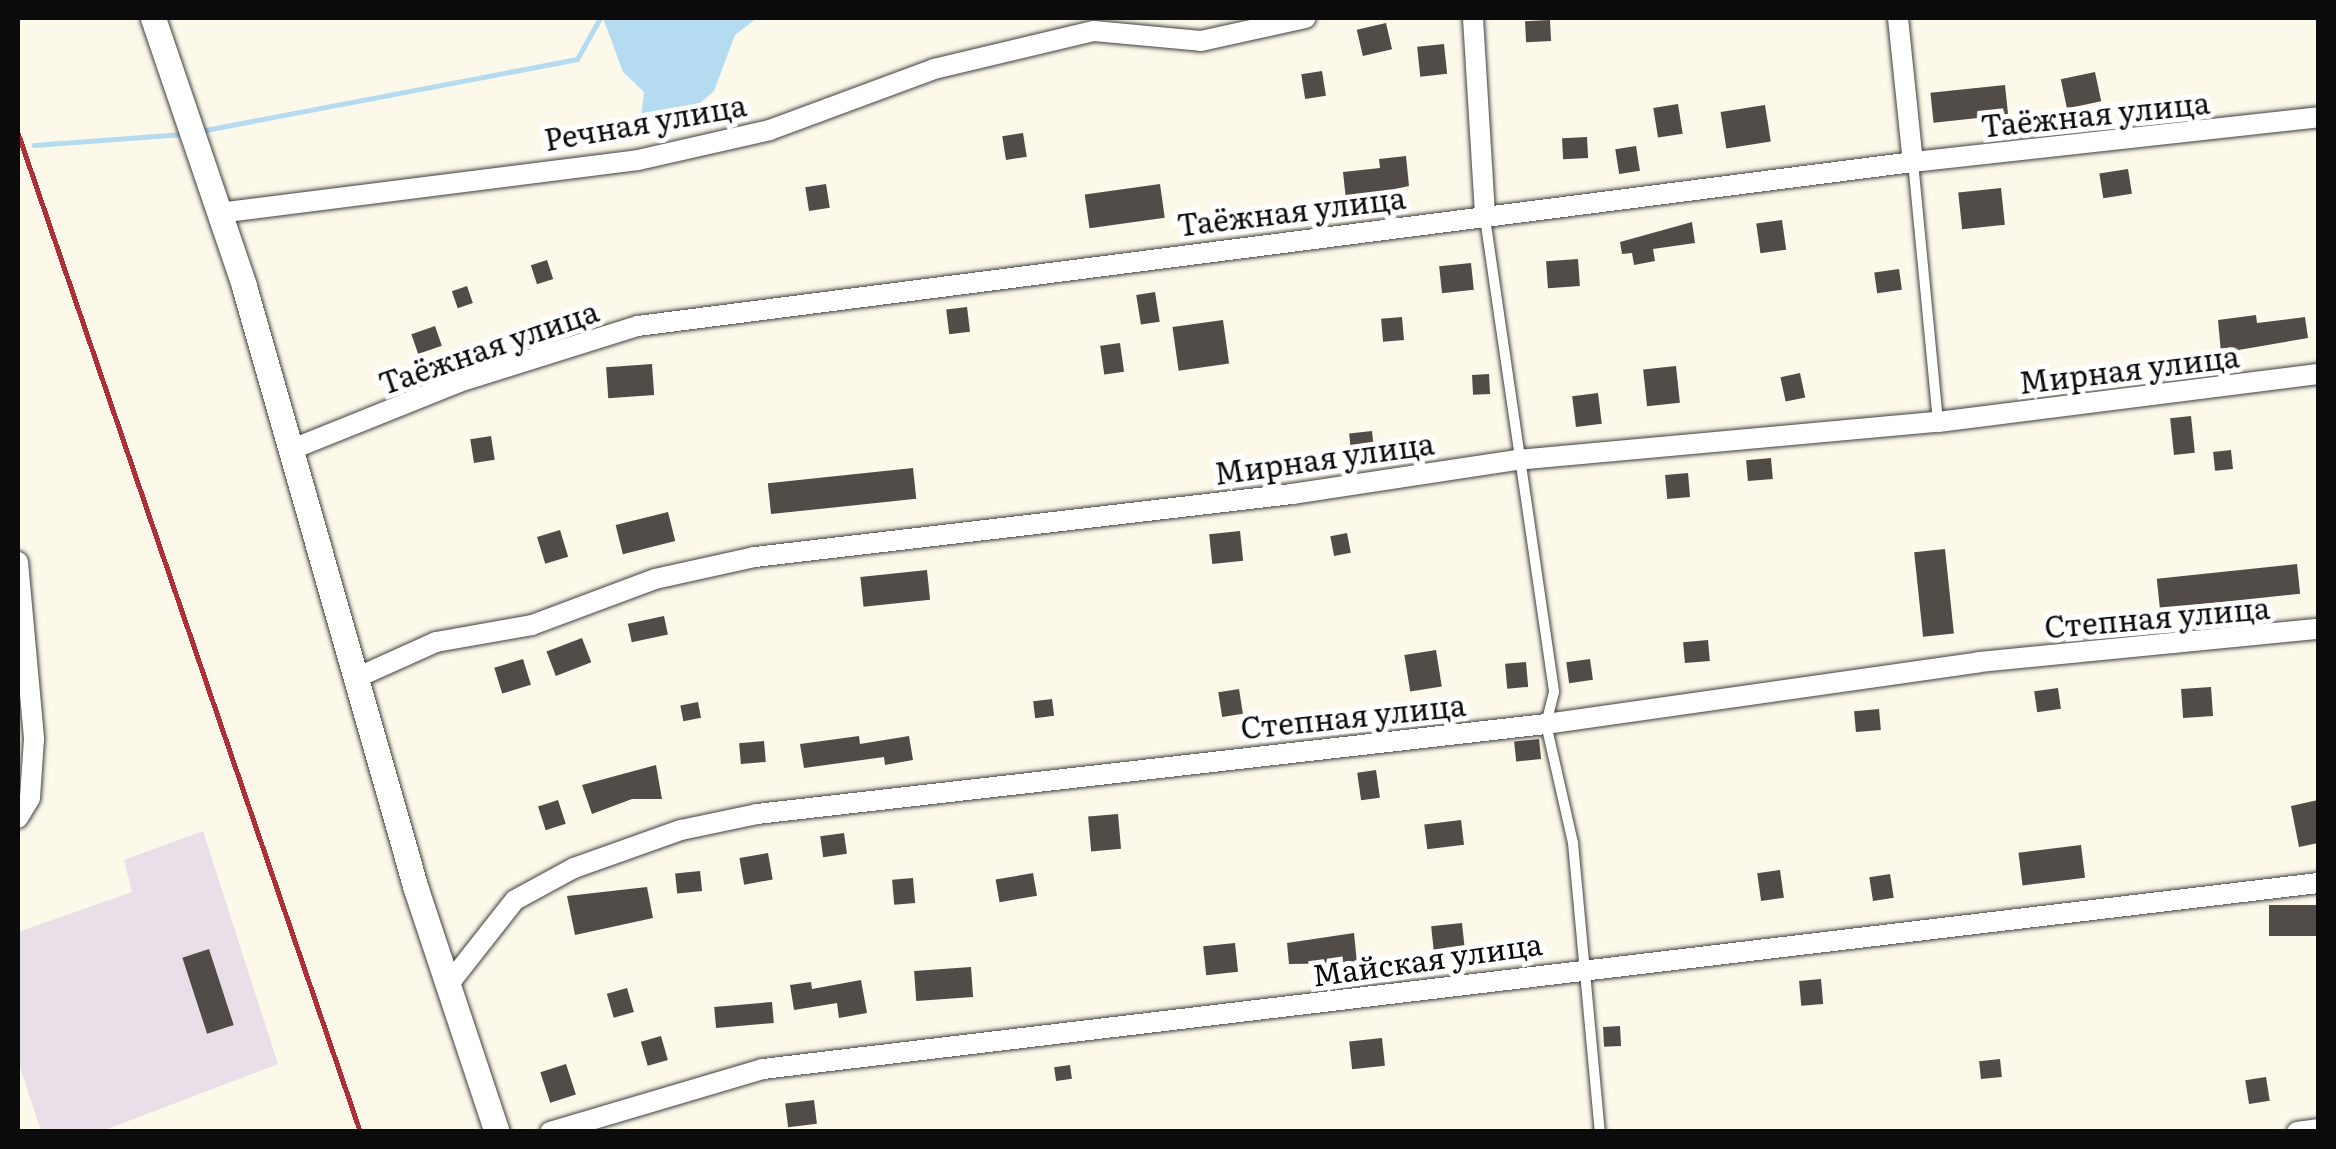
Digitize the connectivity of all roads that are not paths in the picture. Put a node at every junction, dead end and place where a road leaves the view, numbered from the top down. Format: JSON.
{"nodes":[{"id":1,"x":153,"y":18,"type":"edge"},
{"id":2,"x":1306,"y":18,"type":"edge"},
{"id":3,"x":1472,"y":18,"type":"edge"},
{"id":4,"x":1898,"y":18,"type":"edge"},
{"id":5,"x":2318,"y":117,"type":"edge"},
{"id":6,"x":1913,"y":162,"type":"junction"},
{"id":7,"x":219,"y":213,"type":"junction"},
{"id":8,"x":1485,"y":216,"type":"junction"},
{"id":9,"x":2318,"y":374,"type":"edge"},
{"id":10,"x":1938,"y":422,"type":"junction"},
{"id":11,"x":290,"y":450,"type":"junction"},
{"id":12,"x":1517,"y":460,"type":"junction"},
{"id":13,"x":18,"y":562,"type":"edge"},
{"id":14,"x":2318,"y":629,"type":"edge"},
{"id":15,"x":356,"y":678,"type":"junction"},
{"id":16,"x":1546,"y":724,"type":"junction"},
{"id":17,"x":18,"y":818,"type":"edge"},
{"id":18,"x":2318,"y":883,"type":"edge"},
{"id":19,"x":1586,"y":968,"type":"junction"},
{"id":20,"x":448,"y":985,"type":"junction"},
{"id":21,"x":2318,"y":1129,"type":"edge"},
{"id":22,"x":497,"y":1132,"type":"edge"},
{"id":23,"x":550,"y":1132,"type":"edge"},
{"id":24,"x":1600,"y":1132,"type":"edge"},
{"id":25,"x":2297,"y":1132,"type":"edge"}],
"edges":[{"from":1,"to":7,"type":"street"},
{"from":2,"to":7,"type":"street","name":"Речная улица"},
{"from":3,"to":8,"type":"street"},
{"from":4,"to":6,"type":"street"},
{"from":5,"to":6,"type":"street","name":"Таёжная улица"},
{"from":6,"to":8,"type":"street","name":"Таёжная улица"},
{"from":6,"to":10,"type":"lane"},
{"from":7,"to":11,"type":"street"},
{"from":8,"to":11,"type":"street","name":"Таёжная улица"},
{"from":8,"to":12,"type":"lane"},
{"from":9,"to":10,"type":"street","name":"Мирная улица"},
{"from":10,"to":12,"type":"street","name":"Мирная улица"},
{"from":11,"to":15,"type":"street"},
{"from":12,"to":15,"type":"street","name":"Мирная улица"},
{"from":12,"to":16,"type":"lane"},
{"from":13,"to":17,"type":"street"},
{"from":14,"to":16,"type":"street","name":"Степная улица"},
{"from":15,"to":20,"type":"street"},
{"from":16,"to":19,"type":"lane"},
{"from":16,"to":20,"type":"street","name":"Степная улица"},
{"from":18,"to":19,"type":"street","name":"Майская улица"},
{"from":19,"to":23,"type":"street","name":"Майская улица"},
{"from":19,"to":24,"type":"lane"},
{"from":20,"to":22,"type":"street"},
{"from":21,"to":25,"type":"street"}]}
